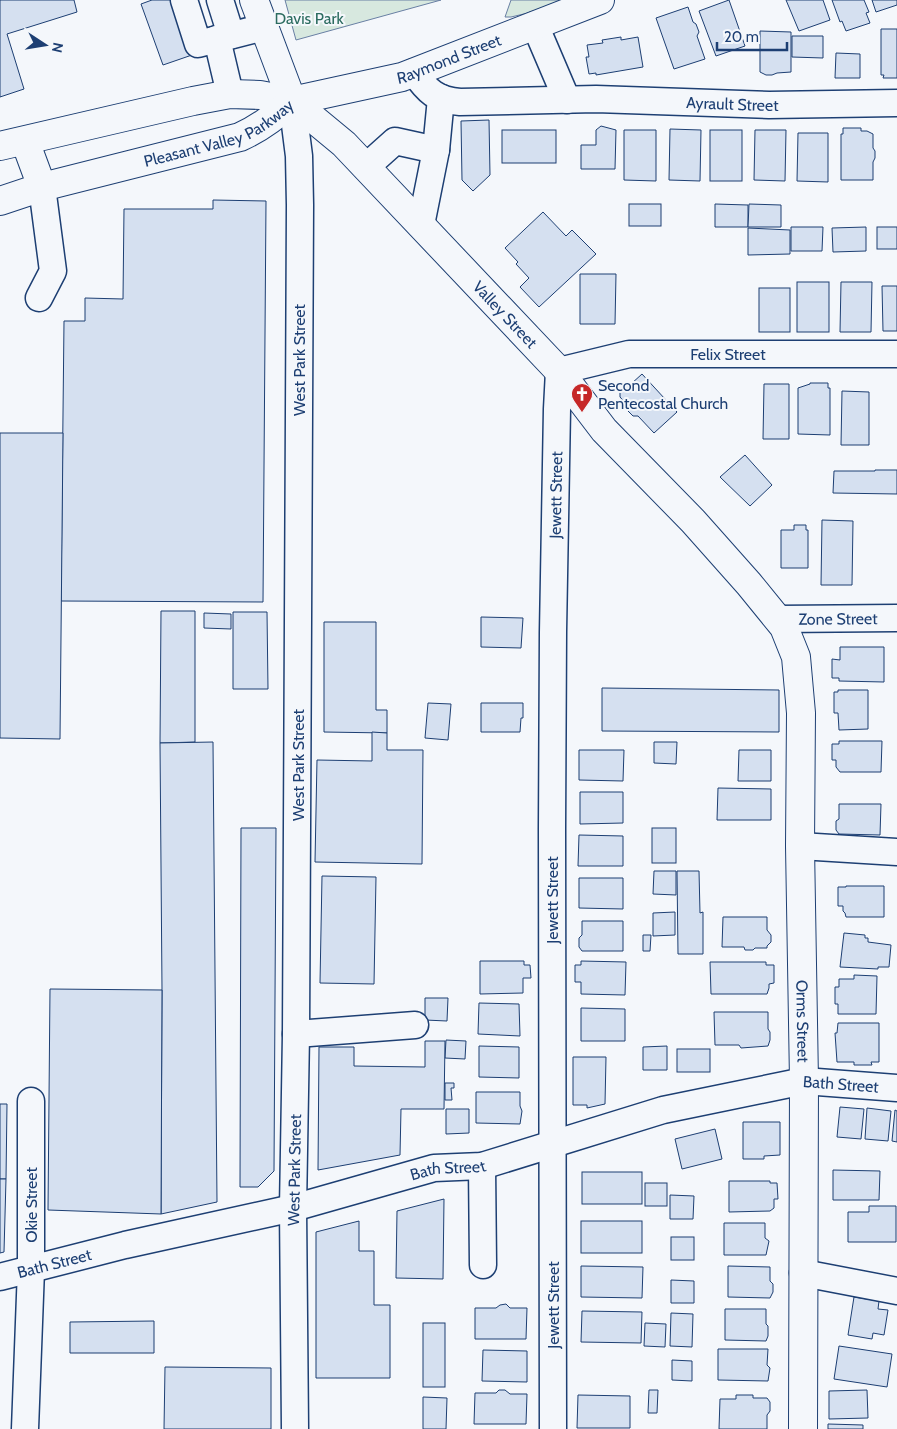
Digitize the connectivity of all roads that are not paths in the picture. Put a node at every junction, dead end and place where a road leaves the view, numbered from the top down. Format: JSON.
{"nodes":[{"id":1,"x":184,"y":0,"type":"edge"},
{"id":2,"x":220,"y":0,"type":"edge"},
{"id":3,"x":254,"y":0,"type":"edge"},
{"id":4,"x":600,"y":0,"type":"edge"},
{"id":5,"x":535,"y":25,"type":"junction"},
{"id":6,"x":264,"y":27,"type":"junction"},
{"id":7,"x":224,"y":37,"type":"junction"},
{"id":8,"x":414,"y":72,"type":"junction"},
{"id":9,"x":230,"y":94,"type":"junction"},
{"id":10,"x":441,"y":98,"type":"junction"},
{"id":11,"x":567,"y":100,"type":"junction"},
{"id":12,"x":292,"y":101,"type":"junction"},
{"id":13,"x":897,"y":103,"type":"edge"},
{"id":14,"x":13,"y":143,"type":"edge"},
{"id":15,"x":436,"y":150,"type":"junction"},
{"id":16,"x":366,"y":167,"type":"junction"},
{"id":17,"x":42,"y":187,"type":"junction"},
{"id":18,"x":0,"y":201,"type":"edge"},
{"id":19,"x":421,"y":225,"type":"junction"},
{"id":20,"x":40,"y":298,"type":"dead end"},
{"id":21,"x":897,"y":354,"type":"edge"},
{"id":22,"x":559,"y":371,"type":"junction"},
{"id":23,"x":897,"y":618,"type":"edge"},
{"id":24,"x":778,"y":619,"type":"junction"},
{"id":25,"x":800,"y":846,"type":"junction"},
{"id":26,"x":897,"y":852,"type":"edge"},
{"id":27,"x":415,"y":1025,"type":"dead end"},
{"id":28,"x":296,"y":1034,"type":"junction"},
{"id":29,"x":804,"y":1081,"type":"junction"},
{"id":30,"x":897,"y":1088,"type":"edge"},
{"id":31,"x":31,"y":1101,"type":"dead end"},
{"id":32,"x":552,"y":1145,"type":"junction"},
{"id":33,"x":482,"y":1166,"type":"junction"},
{"id":34,"x":293,"y":1208,"type":"junction"},
{"id":35,"x":483,"y":1265,"type":"dead end"},
{"id":36,"x":31,"y":1269,"type":"junction"},
{"id":37,"x":803,"y":1273,"type":"junction"},
{"id":38,"x":0,"y":1277,"type":"edge"},
{"id":39,"x":897,"y":1291,"type":"edge"},
{"id":40,"x":25,"y":1429,"type":"edge"},
{"id":41,"x":295,"y":1429,"type":"edge"},
{"id":42,"x":553,"y":1429,"type":"edge"},
{"id":43,"x":803,"y":1429,"type":"edge"}],
"edges":[{"from":1,"to":7,"type":"street"},
{"from":2,"to":7,"type":"street"},
{"from":3,"to":6,"type":"main road","name":"Valley Street"},
{"from":4,"to":5,"type":"main road","name":"Raymond Street"},
{"from":5,"to":8,"type":"main road","name":"Raymond Street"},
{"from":5,"to":11,"type":"street"},
{"from":6,"to":7,"type":"street"},
{"from":6,"to":12,"type":"main road","name":"Valley Street"},
{"from":7,"to":9,"type":"street"},
{"from":8,"to":10,"type":"street","name":"Ayrault Street"},
{"from":8,"to":12,"type":"main road","name":"Raymond Street"},
{"from":9,"to":12,"type":"main road","name":"Pleasant Valley Parkway"},
{"from":9,"to":14,"type":"main road","name":"Pleasant Valley Parkway"},
{"from":10,"to":11,"type":"street","name":"Ayrault Street"},
{"from":10,"to":15,"type":"street"},
{"from":11,"to":13,"type":"street","name":"Ayrault Street"},
{"from":12,"to":16,"type":"main road","name":"Valley Street"},
{"from":12,"to":17,"type":"main road","name":"Pleasant Valley Parkway"},
{"from":12,"to":28,"type":"street","name":"West Park Street"},
{"from":14,"to":17,"type":"main road"},
{"from":15,"to":16,"type":"street"},
{"from":15,"to":19,"type":"street"},
{"from":16,"to":19,"type":"main road","name":"Valley Street"},
{"from":17,"to":18,"type":"main road","name":"Pleasant Valley Parkway"},
{"from":17,"to":20,"type":"street"},
{"from":19,"to":22,"type":"main road","name":"Valley Street"},
{"from":21,"to":22,"type":"street","name":"Felix Street"},
{"from":22,"to":24,"type":"main road","name":"Valley Street"},
{"from":22,"to":32,"type":"street","name":"Jewett Street"},
{"from":23,"to":24,"type":"street","name":"Zone Street"},
{"from":24,"to":25,"type":"main road","name":"Orms Street"},
{"from":25,"to":26,"type":"street"},
{"from":25,"to":29,"type":"main road","name":"Orms Street"},
{"from":27,"to":28,"type":"street"},
{"from":28,"to":34,"type":"street","name":"West Park Street"},
{"from":29,"to":30,"type":"street","name":"Bath Street"},
{"from":29,"to":32,"type":"street","name":"Bath Street"},
{"from":29,"to":37,"type":"main road","name":"Orms Street"},
{"from":31,"to":36,"type":"street","name":"Okie Street"},
{"from":32,"to":33,"type":"street","name":"Bath Street"},
{"from":32,"to":42,"type":"street","name":"Jewett Street"},
{"from":33,"to":34,"type":"street","name":"Bath Street"},
{"from":33,"to":35,"type":"street"},
{"from":34,"to":36,"type":"street","name":"Bath Street"},
{"from":34,"to":41,"type":"street","name":"West Park Street"},
{"from":36,"to":38,"type":"street","name":"Bath Street"},
{"from":36,"to":40,"type":"street","name":"Okie Street"},
{"from":37,"to":39,"type":"street"},
{"from":37,"to":43,"type":"main road","name":"Orms Street"}]}
